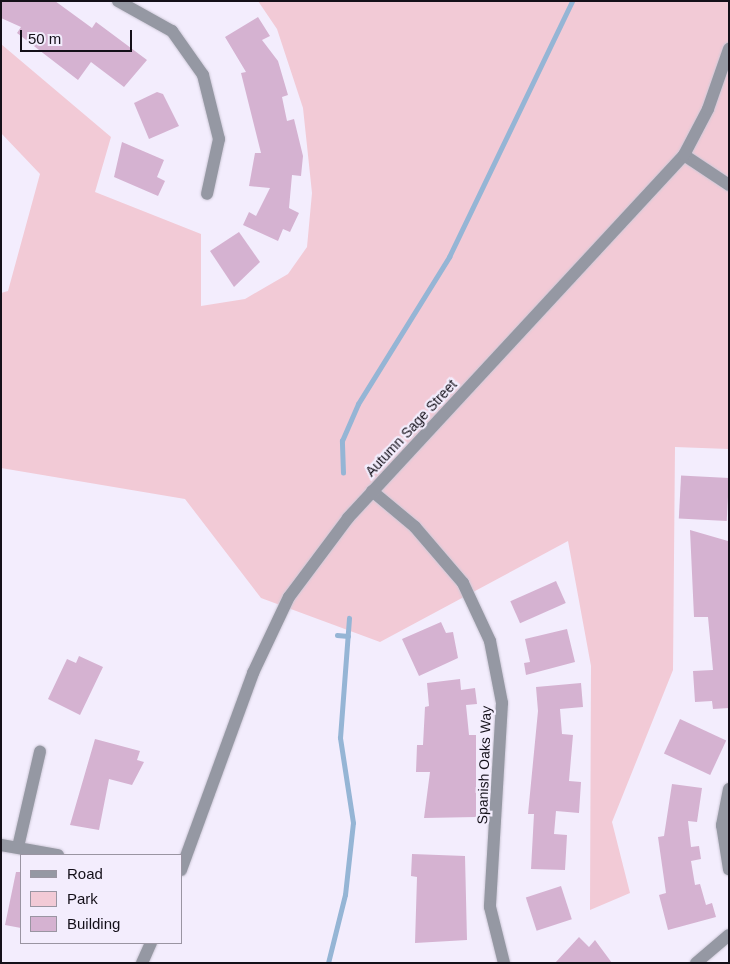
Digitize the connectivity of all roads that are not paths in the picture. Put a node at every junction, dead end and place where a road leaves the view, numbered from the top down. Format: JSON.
{"nodes":[{"id":1,"x":118,"y":1,"type":"edge"},
{"id":2,"x":729,"y":49,"type":"edge"},
{"id":3,"x":684,"y":155,"type":"junction"},
{"id":4,"x":729,"y":185,"type":"edge"},
{"id":5,"x":207,"y":194,"type":"dead end"},
{"id":6,"x":372,"y":492,"type":"junction"},
{"id":7,"x":40,"y":752,"type":"dead end"},
{"id":8,"x":729,"y":789,"type":"edge"},
{"id":9,"x":1,"y":845,"type":"edge"},
{"id":10,"x":18,"y":848,"type":"junction"},
{"id":11,"x":52,"y":854,"type":"edge"},
{"id":12,"x":182,"y":867,"type":"edge"},
{"id":13,"x":729,"y":869,"type":"edge"},
{"id":14,"x":729,"y":935,"type":"edge"},
{"id":15,"x":151,"y":944,"type":"edge"},
{"id":16,"x":142,"y":963,"type":"edge"},
{"id":17,"x":504,"y":963,"type":"edge"},
{"id":18,"x":696,"y":963,"type":"edge"}],
"edges":[{"from":1,"to":5,"type":"street"},
{"from":2,"to":3,"type":"street","name":"Autumn Sage Street"},
{"from":3,"to":4,"type":"street"},
{"from":3,"to":6,"type":"street","name":"Autumn Sage Street"},
{"from":6,"to":12,"type":"street","name":"Autumn Sage Street"},
{"from":6,"to":17,"type":"street","name":"Spanish Oaks Way"},
{"from":7,"to":10,"type":"street"},
{"from":8,"to":13,"type":"street"},
{"from":9,"to":10,"type":"street"},
{"from":10,"to":11,"type":"street"},
{"from":14,"to":18,"type":"street"},
{"from":15,"to":16,"type":"street"}]}
